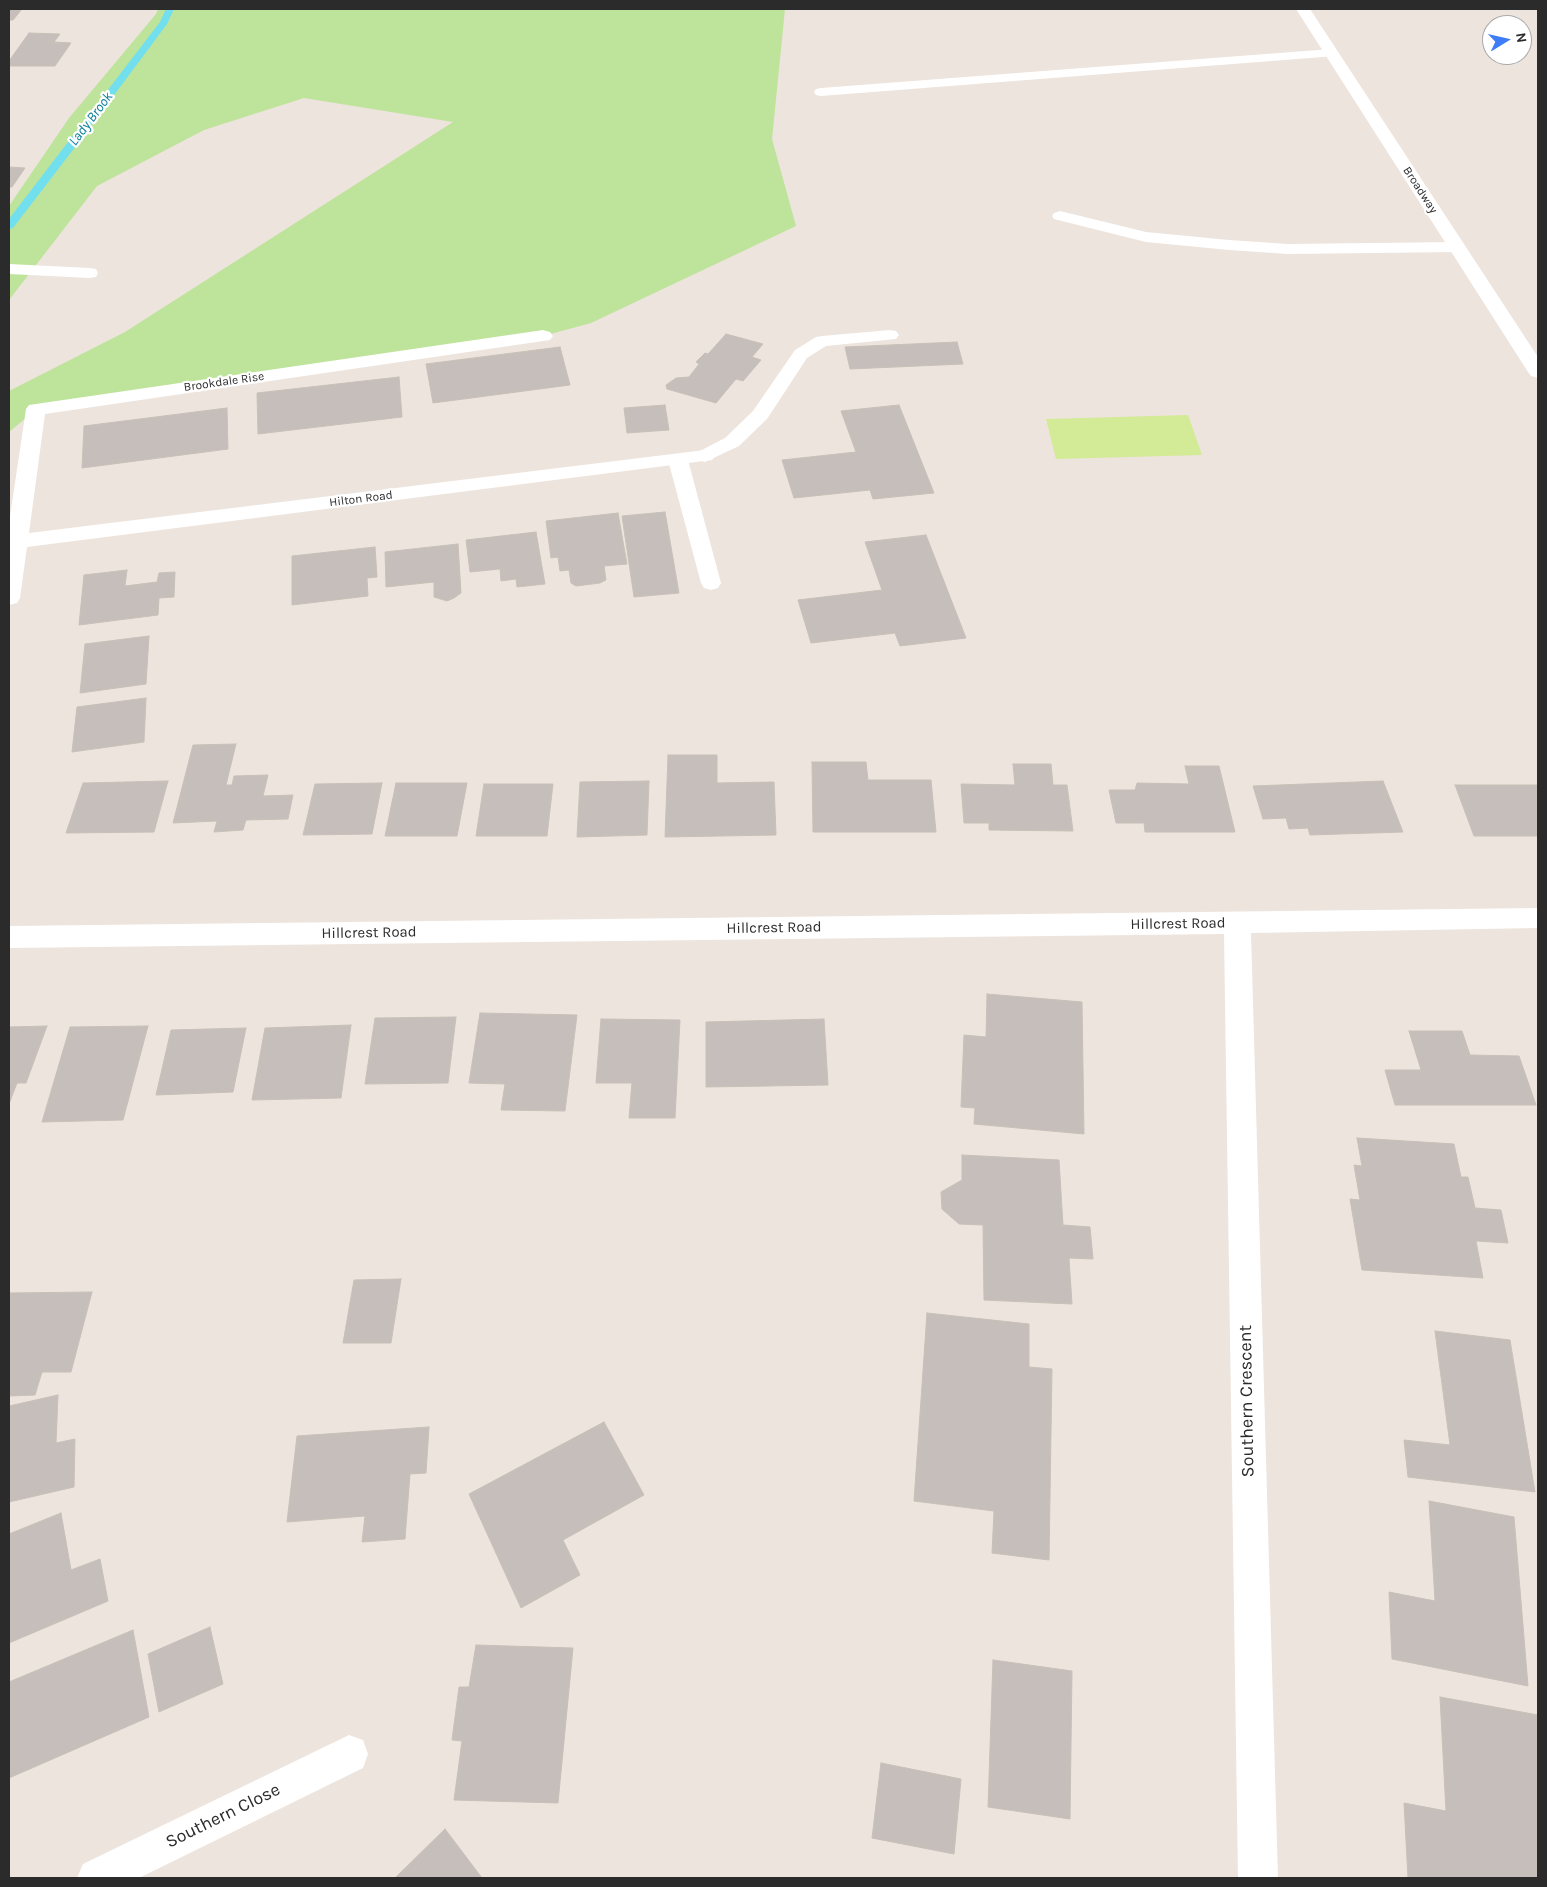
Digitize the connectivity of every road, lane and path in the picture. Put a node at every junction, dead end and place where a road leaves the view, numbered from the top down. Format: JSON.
{"nodes":[{"id":1,"x":1303,"y":9,"type":"edge"},
{"id":2,"x":1331,"y":53,"type":"junction"},
{"id":3,"x":821,"y":92,"type":"dead end"},
{"id":4,"x":1060,"y":216,"type":"dead end"},
{"id":5,"x":1457,"y":247,"type":"junction"},
{"id":6,"x":9,"y":269,"type":"edge"},
{"id":7,"x":90,"y":273,"type":"dead end"},
{"id":8,"x":890,"y":335,"type":"dead end"},
{"id":9,"x":543,"y":336,"type":"dead end"},
{"id":10,"x":1538,"y":372,"type":"edge"},
{"id":11,"x":705,"y":456,"type":"joint"},
{"id":12,"x":678,"y":460,"type":"junction"},
{"id":13,"x":18,"y":541,"type":"junction"},
{"id":14,"x":710,"y":582,"type":"dead end"},
{"id":15,"x":9,"y":598,"type":"edge"},
{"id":16,"x":1538,"y":918,"type":"edge"},
{"id":17,"x":1236,"y":924,"type":"junction"},
{"id":18,"x":9,"y":937,"type":"edge"},
{"id":19,"x":348,"y":1754,"type":"dead end"},
{"id":20,"x":97,"y":1878,"type":"edge"},
{"id":21,"x":1258,"y":1878,"type":"edge"}],
"edges":[{"from":1,"to":2,"type":"street","name":"Broadway"},
{"from":2,"to":3,"type":"lane"},
{"from":2,"to":5,"type":"street","name":"Broadway"},
{"from":4,"to":5,"type":"lane"},
{"from":5,"to":10,"type":"street","name":"Broadway"},
{"from":6,"to":7,"type":"lane"},
{"from":8,"to":11,"type":"lane"},
{"from":9,"to":13,"type":"street","name":"Brookdale Rise"},
{"from":11,"to":12,"type":"street","name":"Hilton Road"},
{"from":12,"to":13,"type":"street","name":"Hilton Road"},
{"from":12,"to":14,"type":"lane"},
{"from":13,"to":15,"type":"street"},
{"from":16,"to":17,"type":"street","name":"Hillcrest Road"},
{"from":17,"to":18,"type":"street","name":"Hillcrest Road"},
{"from":17,"to":21,"type":"street","name":"Southern Crescent"},
{"from":19,"to":20,"type":"street","name":"Southern Close"}]}
